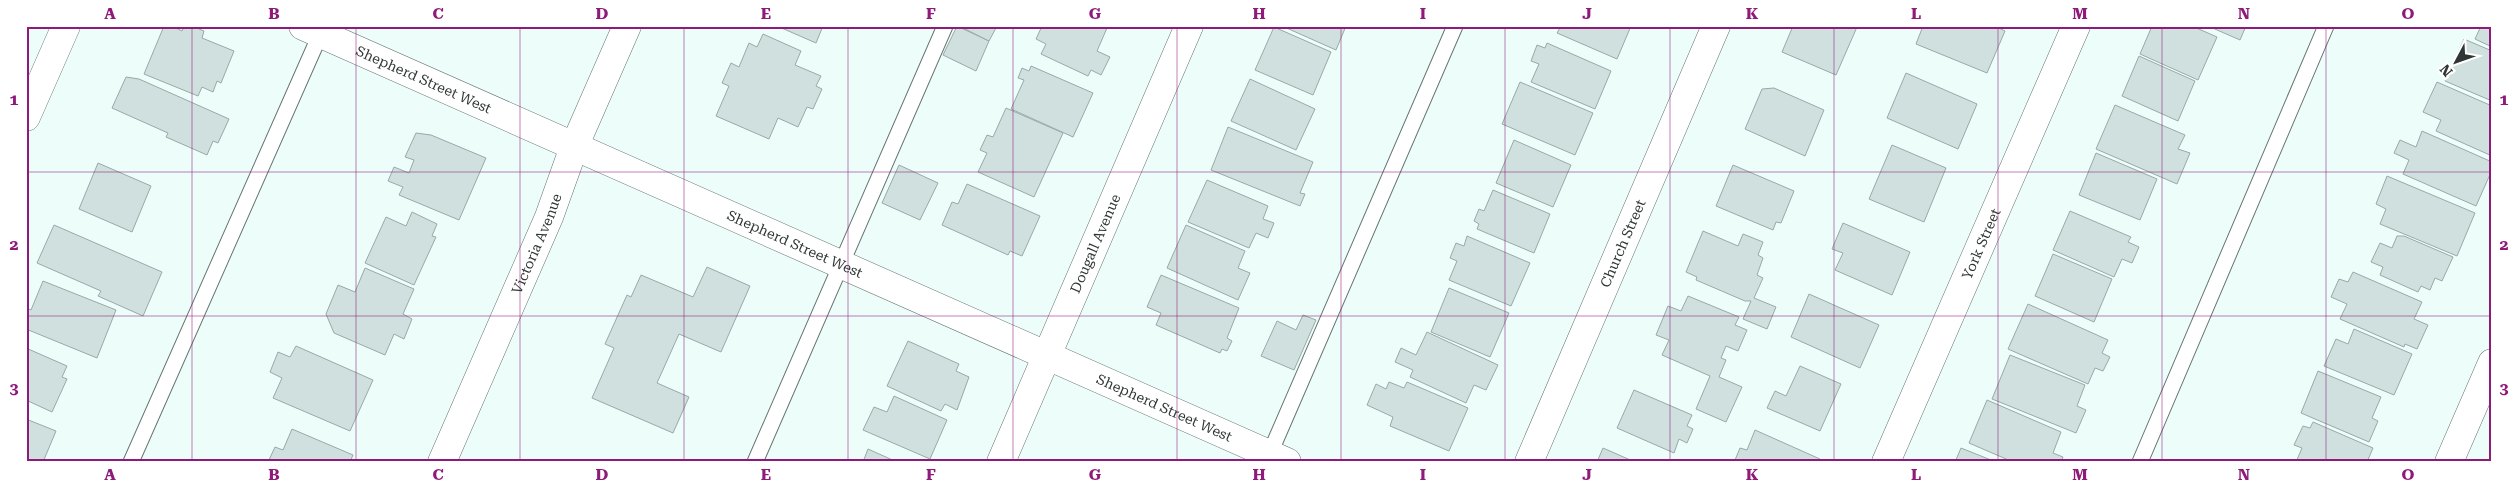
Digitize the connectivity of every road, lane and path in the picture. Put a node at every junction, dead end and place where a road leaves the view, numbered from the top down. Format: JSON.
{"nodes":[{"id":1,"x":66,"y":26,"type":"edge"},
{"id":2,"x":627,"y":26,"type":"edge"},
{"id":3,"x":945,"y":26,"type":"edge"},
{"id":4,"x":1189,"y":26,"type":"edge"},
{"id":5,"x":1455,"y":26,"type":"edge"},
{"id":6,"x":1716,"y":26,"type":"edge"},
{"id":7,"x":2076,"y":26,"type":"edge"},
{"id":8,"x":2326,"y":26,"type":"edge"},
{"id":9,"x":316,"y":29,"type":"edge"},
{"id":10,"x":26,"y":117,"type":"edge"},
{"id":11,"x":574,"y":147,"type":"junction"},
{"id":12,"x":840,"y":265,"type":"junction"},
{"id":13,"x":1047,"y":355,"type":"junction"},
{"id":14,"x":2492,"y":363,"type":"edge"},
{"id":15,"x":1274,"y":459,"type":"edge"},
{"id":16,"x":131,"y":462,"type":"edge"},
{"id":17,"x":442,"y":462,"type":"edge"},
{"id":18,"x":755,"y":462,"type":"edge"},
{"id":19,"x":1001,"y":462,"type":"edge"},
{"id":20,"x":1529,"y":462,"type":"edge"},
{"id":21,"x":1886,"y":462,"type":"edge"},
{"id":22,"x":2140,"y":462,"type":"edge"},
{"id":23,"x":2449,"y":462,"type":"edge"}],
"edges":[{"from":1,"to":10,"type":"street"},
{"from":2,"to":11,"type":"street","name":"Victoria Avenue"},
{"from":3,"to":12,"type":"lane"},
{"from":4,"to":13,"type":"street","name":"Dougall Avenue"},
{"from":5,"to":15,"type":"lane"},
{"from":6,"to":20,"type":"street","name":"Church Street"},
{"from":7,"to":21,"type":"street","name":"York Street"},
{"from":8,"to":22,"type":"lane"},
{"from":9,"to":11,"type":"street","name":"Shepherd Street West"},
{"from":9,"to":16,"type":"lane"},
{"from":11,"to":12,"type":"street","name":"Shepherd Street West"},
{"from":11,"to":17,"type":"street","name":"Victoria Avenue"},
{"from":12,"to":13,"type":"street","name":"Shepherd Street West"},
{"from":12,"to":18,"type":"lane"},
{"from":13,"to":15,"type":"street","name":"Shepherd Street West"},
{"from":13,"to":19,"type":"street","name":"Dougall Avenue"},
{"from":14,"to":23,"type":"street"}]}
